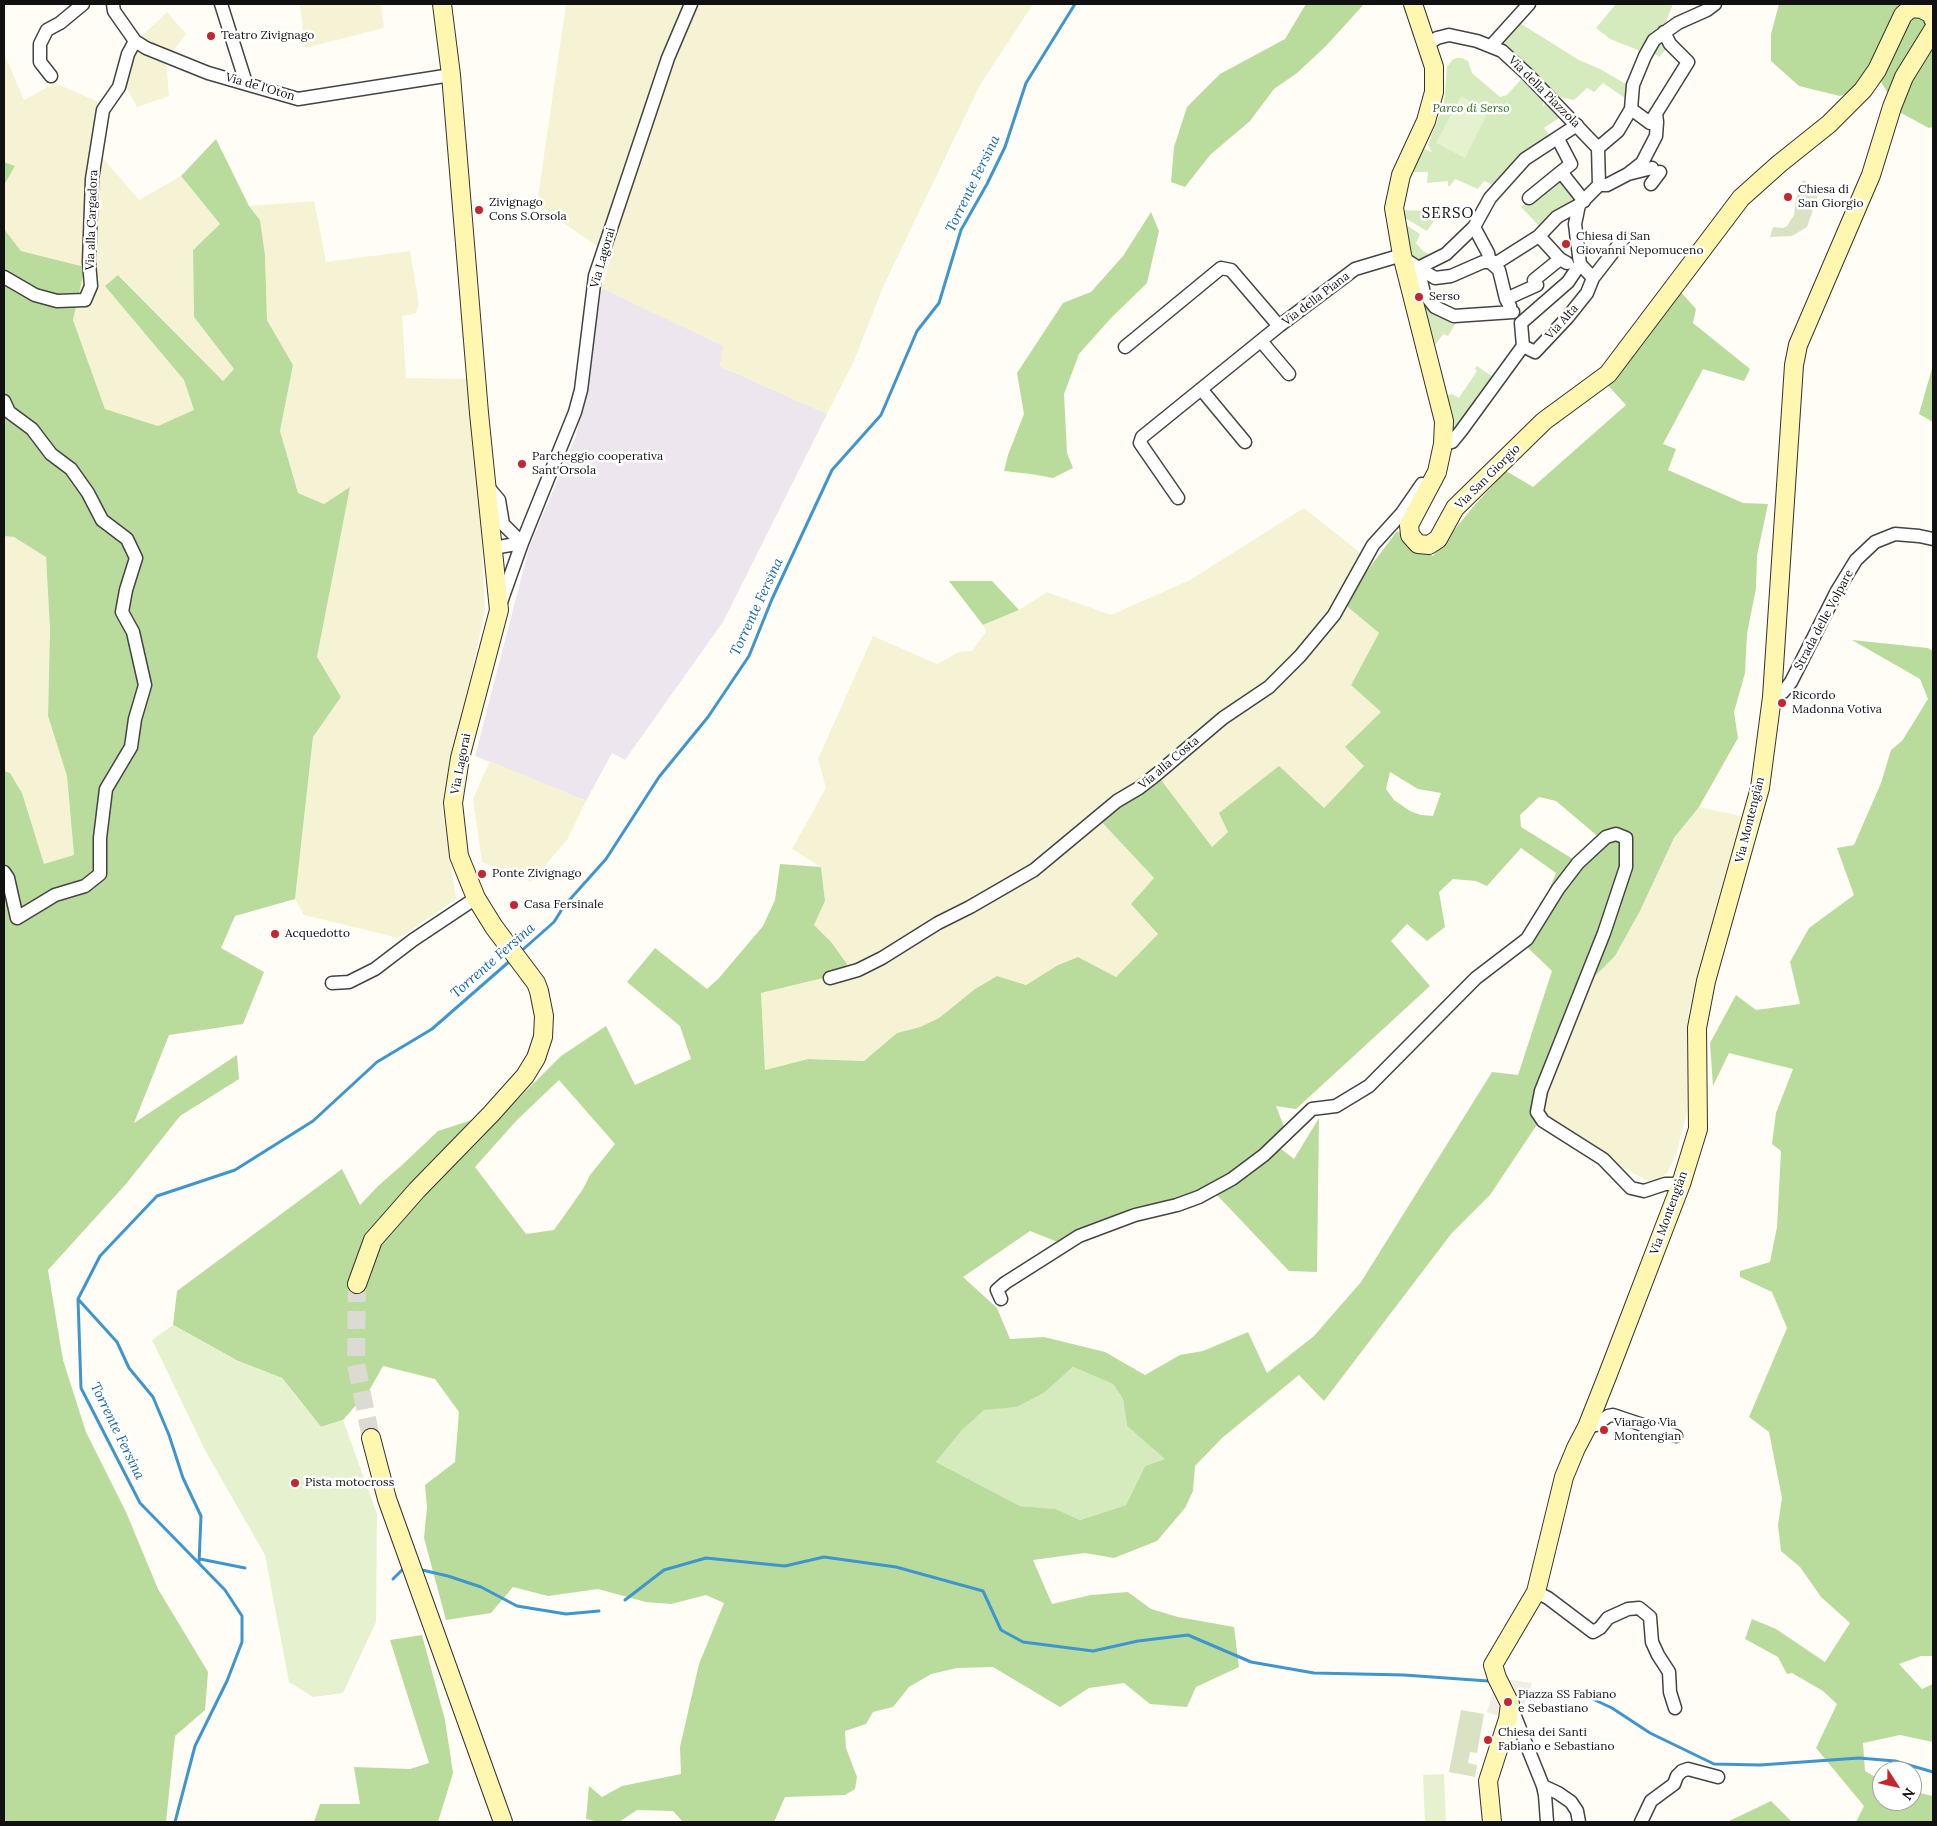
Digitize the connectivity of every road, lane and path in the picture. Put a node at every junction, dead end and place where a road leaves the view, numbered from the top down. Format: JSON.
{"nodes":[{"id":1,"x":82,"y":4,"type":"edge"},
{"id":2,"x":113,"y":4,"type":"edge"},
{"id":3,"x":221,"y":4,"type":"edge"},
{"id":4,"x":442,"y":4,"type":"edge"},
{"id":5,"x":691,"y":4,"type":"edge"},
{"id":6,"x":1414,"y":4,"type":"edge"},
{"id":7,"x":1529,"y":4,"type":"edge"},
{"id":8,"x":1714,"y":4,"type":"edge"},
{"id":9,"x":1933,"y":19,"type":"edge"},
{"id":10,"x":1933,"y":30,"type":"edge"},
{"id":11,"x":1664,"y":32,"type":"junction"},
{"id":12,"x":135,"y":41,"type":"junction"},
{"id":13,"x":1428,"y":44,"type":"junction"},
{"id":14,"x":1491,"y":46,"type":"junction"},
{"id":15,"x":451,"y":75,"type":"junction"},
{"id":16,"x":51,"y":76,"type":"dead end"},
{"id":17,"x":246,"y":82,"type":"junction"},
{"id":18,"x":1631,"y":109,"type":"junction"},
{"id":19,"x":1656,"y":113,"type":"junction"},
{"id":20,"x":1577,"y":125,"type":"junction"},
{"id":21,"x":1558,"y":139,"type":"junction"},
{"id":22,"x":1601,"y":146,"type":"junction"},
{"id":23,"x":1561,"y":172,"type":"junction"},
{"id":24,"x":1628,"y":174,"type":"junction"},
{"id":25,"x":1651,"y":184,"type":"dead end"},
{"id":26,"x":1599,"y":186,"type":"junction"},
{"id":27,"x":1529,"y":198,"type":"dead end"},
{"id":28,"x":1582,"y":203,"type":"junction"},
{"id":29,"x":1474,"y":227,"type":"junction"},
{"id":30,"x":1538,"y":236,"type":"junction"},
{"id":31,"x":1624,"y":238,"type":"dead end"},
{"id":32,"x":1402,"y":257,"type":"junction"},
{"id":33,"x":1560,"y":259,"type":"junction"},
{"id":34,"x":1490,"y":262,"type":"junction"},
{"id":35,"x":1578,"y":266,"type":"junction"},
{"id":36,"x":1418,"y":268,"type":"junction"},
{"id":37,"x":4,"y":277,"type":"edge"},
{"id":38,"x":1593,"y":278,"type":"junction"},
{"id":39,"x":1506,"y":299,"type":"junction"},
{"id":40,"x":1513,"y":312,"type":"junction"},
{"id":41,"x":1521,"y":324,"type":"junction"},
{"id":42,"x":1279,"y":326,"type":"junction"},
{"id":43,"x":1261,"y":341,"type":"junction"},
{"id":44,"x":1523,"y":346,"type":"junction"},
{"id":45,"x":1125,"y":347,"type":"dead end"},
{"id":46,"x":1289,"y":374,"type":"dead end"},
{"id":47,"x":1201,"y":389,"type":"junction"},
{"id":48,"x":4,"y":401,"type":"edge"},
{"id":49,"x":1246,"y":442,"type":"dead end"},
{"id":50,"x":1443,"y":444,"type":"junction"},
{"id":51,"x":1437,"y":472,"type":"junction"},
{"id":52,"x":488,"y":487,"type":"junction"},
{"id":53,"x":1178,"y":498,"type":"dead end"},
{"id":54,"x":1933,"y":539,"type":"edge"},
{"id":55,"x":522,"y":543,"type":"junction"},
{"id":56,"x":493,"y":548,"type":"junction"},
{"id":57,"x":499,"y":610,"type":"junction"},
{"id":58,"x":1772,"y":697,"type":"junction"},
{"id":59,"x":4,"y":872,"type":"edge"},
{"id":60,"x":476,"y":898,"type":"junction"},
{"id":61,"x":830,"y":978,"type":"dead end"},
{"id":62,"x":332,"y":983,"type":"dead end"},
{"id":63,"x":1681,"y":1184,"type":"junction"},
{"id":64,"x":356,"y":1284,"type":"tunnel mouth"},
{"id":65,"x":1001,"y":1299,"type":"dead end"},
{"id":66,"x":1587,"y":1427,"type":"junction"},
{"id":67,"x":1676,"y":1436,"type":"dead end"},
{"id":68,"x":371,"y":1438,"type":"tunnel mouth"},
{"id":69,"x":1536,"y":1592,"type":"junction"},
{"id":70,"x":1510,"y":1704,"type":"junction"},
{"id":71,"x":1675,"y":1708,"type":"dead end"},
{"id":72,"x":1718,"y":1777,"type":"dead end"},
{"id":73,"x":1543,"y":1786,"type":"junction"},
{"id":74,"x":503,"y":1822,"type":"edge"},
{"id":75,"x":1492,"y":1822,"type":"edge"},
{"id":76,"x":1543,"y":1822,"type":"edge"},
{"id":77,"x":1547,"y":1822,"type":"edge"},
{"id":78,"x":1579,"y":1822,"type":"edge"},
{"id":79,"x":1642,"y":1822,"type":"edge"}],
"edges":[{"from":1,"to":16,"type":"street"},
{"from":2,"to":12,"type":"street"},
{"from":3,"to":17,"type":"street"},
{"from":4,"to":15,"type":"street","name":"Via Lagorai"},
{"from":5,"to":55,"type":"street","name":"Via Lagorai"},
{"from":6,"to":13,"type":"street","name":"Via San Giorgio"},
{"from":7,"to":14,"type":"street"},
{"from":8,"to":11,"type":"street"},
{"from":9,"to":51,"type":"street","name":"Via San Giorgio"},
{"from":10,"to":58,"type":"street","name":"Via Montengiàn"},
{"from":11,"to":18,"type":"street"},
{"from":11,"to":19,"type":"street"},
{"from":12,"to":17,"type":"street","name":"Via de l'Oton"},
{"from":12,"to":37,"type":"street","name":"Via alla Cargadora"},
{"from":13,"to":14,"type":"street","name":"Via della Piazzola"},
{"from":13,"to":32,"type":"street","name":"Via San Giorgio"},
{"from":14,"to":20,"type":"street","name":"Via della Piazzola"},
{"from":15,"to":17,"type":"street","name":"Via de l'Oton"},
{"from":15,"to":52,"type":"street","name":"Via Lagorai"},
{"from":18,"to":19,"type":"street"},
{"from":18,"to":22,"type":"street"},
{"from":19,"to":24,"type":"street"},
{"from":20,"to":21,"type":"street"},
{"from":20,"to":22,"type":"street","name":"Via della Piazzola"},
{"from":21,"to":23,"type":"street"},
{"from":21,"to":29,"type":"street"},
{"from":22,"to":26,"type":"street"},
{"from":23,"to":27,"type":"street"},
{"from":23,"to":28,"type":"street"},
{"from":24,"to":25,"type":"street"},
{"from":24,"to":26,"type":"street"},
{"from":26,"to":28,"type":"street"},
{"from":28,"to":30,"type":"street"},
{"from":28,"to":35,"type":"street"},
{"from":29,"to":34,"type":"street"},
{"from":29,"to":36,"type":"street"},
{"from":30,"to":33,"type":"street"},
{"from":30,"to":34,"type":"street"},
{"from":31,"to":38,"type":"street","name":"Via Alta"},
{"from":32,"to":36,"type":"street"},
{"from":32,"to":42,"type":"street","name":"Via della Piana"},
{"from":32,"to":50,"type":"street","name":"Via San Giorgio"},
{"from":33,"to":35,"type":"street"},
{"from":33,"to":39,"type":"street"},
{"from":34,"to":36,"type":"street"},
{"from":34,"to":39,"type":"street"},
{"from":35,"to":38,"type":"street"},
{"from":35,"to":41,"type":"street"},
{"from":36,"to":40,"type":"street"},
{"from":38,"to":44,"type":"street","name":"Via Alta"},
{"from":39,"to":40,"type":"street"},
{"from":40,"to":41,"type":"street"},
{"from":41,"to":44,"type":"street"},
{"from":42,"to":43,"type":"street","name":"Via della Piana"},
{"from":42,"to":45,"type":"street"},
{"from":43,"to":46,"type":"street"},
{"from":43,"to":47,"type":"street","name":"Via della Piana"},
{"from":44,"to":50,"type":"street"},
{"from":47,"to":49,"type":"street"},
{"from":47,"to":53,"type":"street","name":"Via della Piana"},
{"from":48,"to":59,"type":"street"},
{"from":50,"to":51,"type":"street","name":"Via San Giorgio"},
{"from":51,"to":61,"type":"street","name":"Via alla Costa"},
{"from":52,"to":55,"type":"street","name":"Via Lagorai"},
{"from":52,"to":56,"type":"street","name":"Via Lagorai"},
{"from":54,"to":58,"type":"street","name":"Strada delle Volpare"},
{"from":55,"to":56,"type":"street"},
{"from":55,"to":57,"type":"street","name":"Via Lagorai"},
{"from":56,"to":57,"type":"street","name":"Via Lagorai"},
{"from":57,"to":60,"type":"street","name":"Via Lagorai"},
{"from":58,"to":63,"type":"street","name":"Via Montengiàn"},
{"from":60,"to":62,"type":"street"},
{"from":60,"to":64,"type":"street","name":"Via Lagorai"},
{"from":63,"to":65,"type":"street"},
{"from":63,"to":66,"type":"street","name":"Via Montengiàn"},
{"from":66,"to":67,"type":"street"},
{"from":66,"to":69,"type":"street","name":"Via Montengiàn"},
{"from":68,"to":74,"type":"street"},
{"from":69,"to":70,"type":"street","name":"Via Montengiàn"},
{"from":69,"to":71,"type":"street"},
{"from":70,"to":73,"type":"street"},
{"from":70,"to":75,"type":"street"},
{"from":72,"to":79,"type":"street"},
{"from":73,"to":77,"type":"street"},
{"from":73,"to":78,"type":"street"},
{"from":76,"to":77,"type":"street"}]}
